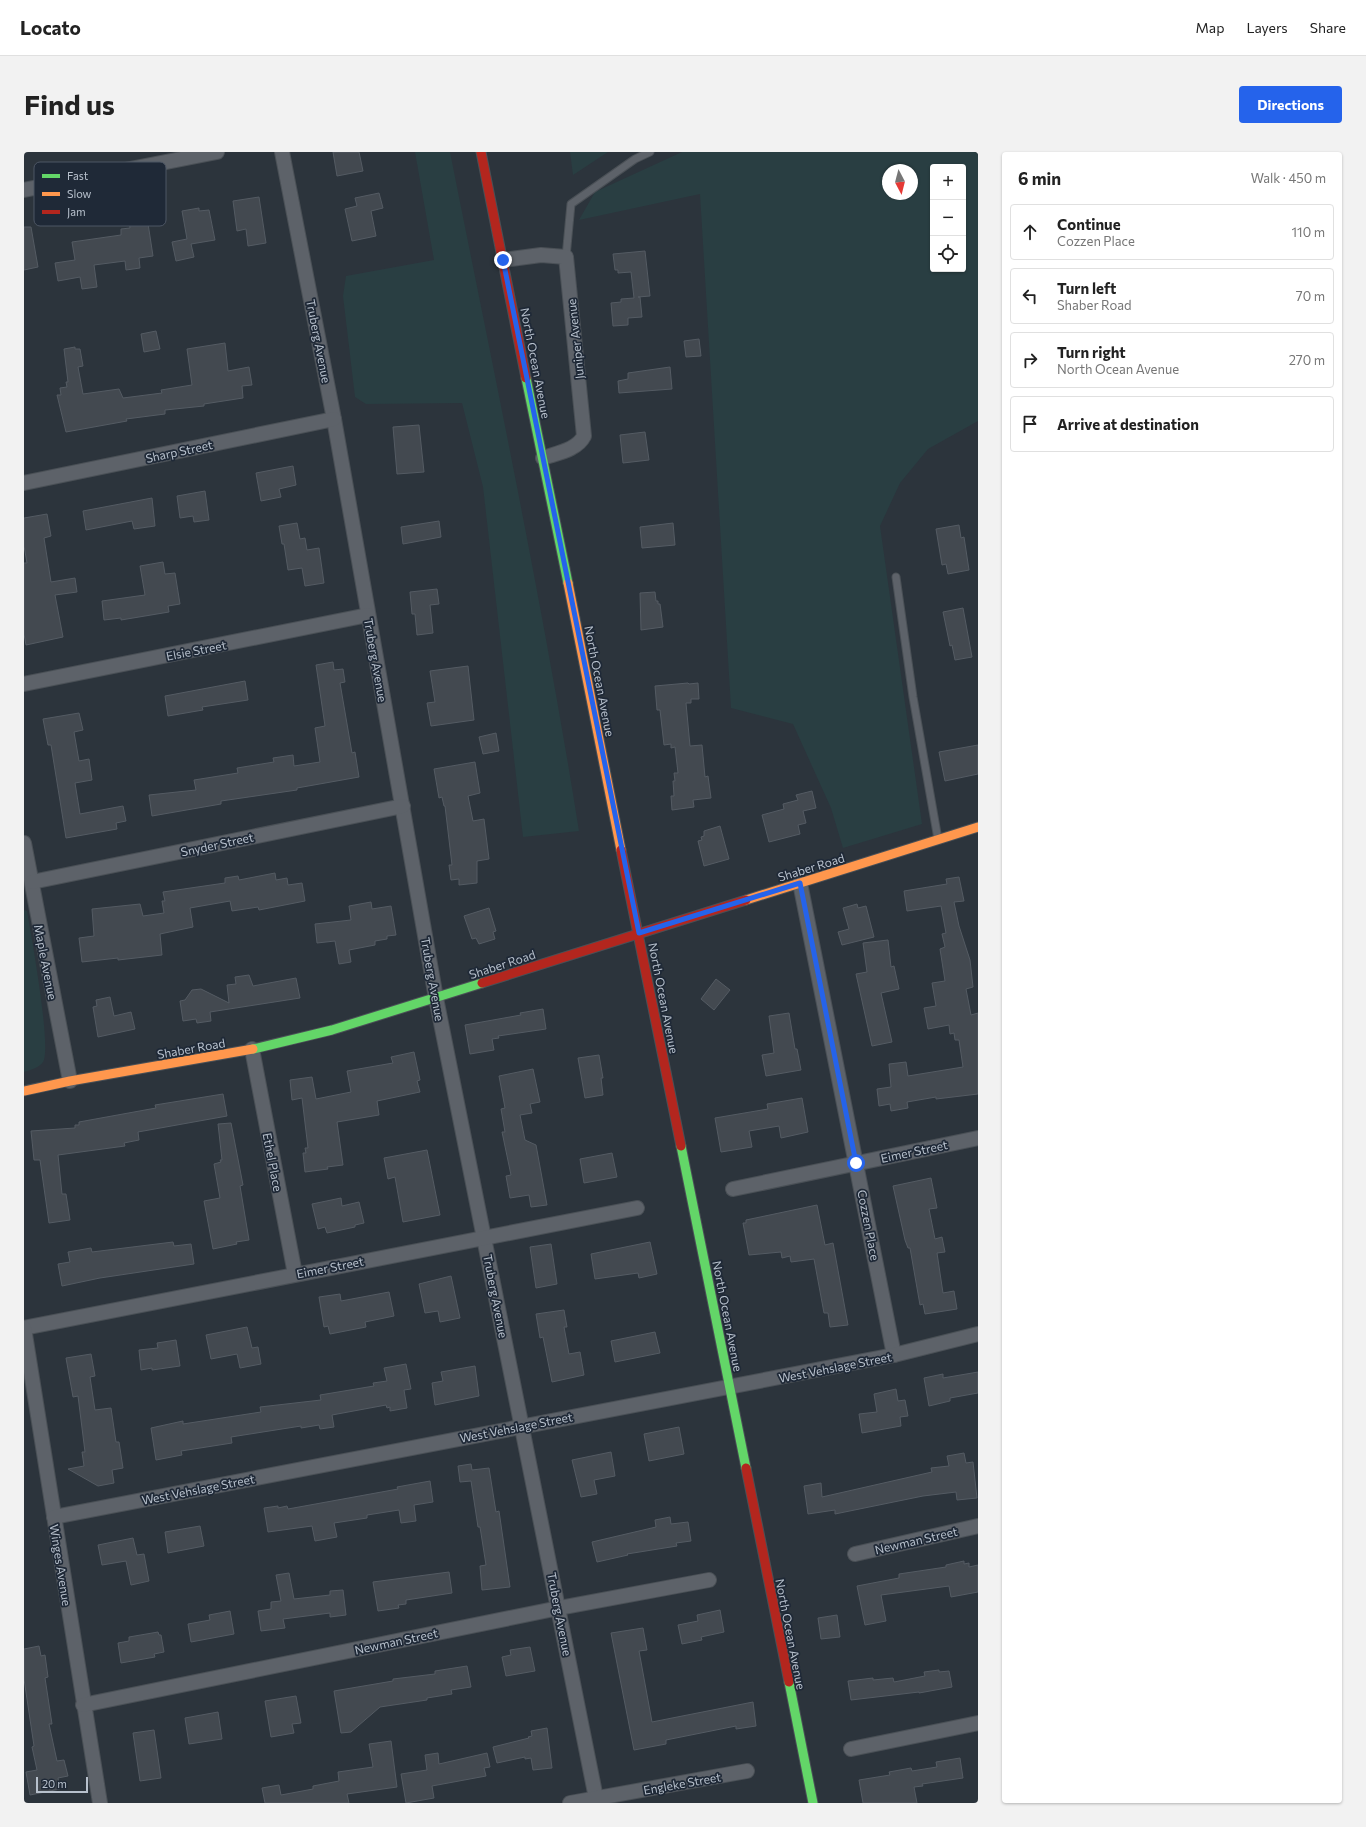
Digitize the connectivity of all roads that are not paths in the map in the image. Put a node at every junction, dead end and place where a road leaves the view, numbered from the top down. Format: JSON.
{"nodes":[{"id":1,"x":217,"y":152,"type":"edge"},
{"id":2,"x":282,"y":152,"type":"edge"},
{"id":3,"x":481,"y":152,"type":"edge"},
{"id":4,"x":650,"y":152,"type":"edge"},
{"id":5,"x":166,"y":162,"type":"edge"},
{"id":6,"x":34,"y":188,"type":"edge"},
{"id":7,"x":24,"y":190,"type":"edge"},
{"id":8,"x":566,"y":257,"type":"junction"},
{"id":9,"x":503,"y":260,"type":"junction"},
{"id":10,"x":334,"y":419,"type":"junction"},
{"id":11,"x":543,"y":458,"type":"junction"},
{"id":12,"x":24,"y":483,"type":"edge"},
{"id":13,"x":896,"y":577,"type":"dead end"},
{"id":14,"x":368,"y":615,"type":"junction"},
{"id":15,"x":24,"y":684,"type":"edge"},
{"id":16,"x":403,"y":806,"type":"junction"},
{"id":17,"x":978,"y":827,"type":"edge"},
{"id":18,"x":938,"y":839,"type":"junction"},
{"id":19,"x":24,"y":843,"type":"edge"},
{"id":20,"x":32,"y":882,"type":"junction"},
{"id":21,"x":800,"y":883,"type":"junction"},
{"id":22,"x":639,"y":933,"type":"junction"},
{"id":23,"x":436,"y":998,"type":"junction"},
{"id":24,"x":252,"y":1049,"type":"junction"},
{"id":25,"x":70,"y":1081,"type":"junction"},
{"id":26,"x":24,"y":1091,"type":"edge"},
{"id":27,"x":978,"y":1138,"type":"edge"},
{"id":28,"x":856,"y":1163,"type":"junction"},
{"id":29,"x":733,"y":1189,"type":"dead end"},
{"id":30,"x":637,"y":1208,"type":"dead end"},
{"id":31,"x":485,"y":1238,"type":"junction"},
{"id":32,"x":295,"y":1274,"type":"junction"},
{"id":33,"x":24,"y":1328,"type":"edge"},
{"id":34,"x":978,"y":1334,"type":"edge"},
{"id":35,"x":894,"y":1355,"type":"junction"},
{"id":36,"x":730,"y":1387,"type":"junction"},
{"id":37,"x":522,"y":1426,"type":"junction"},
{"id":38,"x":54,"y":1517,"type":"junction"},
{"id":39,"x":978,"y":1526,"type":"edge"},
{"id":40,"x":855,"y":1554,"type":"dead end"},
{"id":41,"x":709,"y":1580,"type":"dead end"},
{"id":42,"x":559,"y":1608,"type":"junction"},
{"id":43,"x":83,"y":1705,"type":"junction"},
{"id":44,"x":978,"y":1723,"type":"edge"},
{"id":45,"x":852,"y":1749,"type":"dead end"},
{"id":46,"x":746,"y":1772,"type":"dead end"},
{"id":47,"x":596,"y":1801,"type":"edge"},
{"id":48,"x":100,"y":1803,"type":"edge"},
{"id":49,"x":570,"y":1803,"type":"edge"},
{"id":50,"x":812,"y":1803,"type":"edge"}],
"edges":[{"from":1,"to":5,"type":"street"},
{"from":2,"to":10,"type":"street","name":"Truberg Avenue"},
{"from":3,"to":9,"type":"main road","name":"North Ocean Avenue"},
{"from":4,"to":8,"type":"lane"},
{"from":6,"to":7,"type":"street"},
{"from":8,"to":9,"type":"street"},
{"from":8,"to":11,"type":"street","name":"Juniper Avenue"},
{"from":9,"to":11,"type":"main road","name":"North Ocean Avenue"},
{"from":10,"to":12,"type":"street","name":"Sharp Street"},
{"from":10,"to":14,"type":"street","name":"Truberg Avenue"},
{"from":11,"to":22,"type":"main road","name":"North Ocean Avenue"},
{"from":13,"to":18,"type":"lane"},
{"from":14,"to":15,"type":"street","name":"Elsie Street"},
{"from":14,"to":16,"type":"street","name":"Truberg Avenue"},
{"from":16,"to":20,"type":"street","name":"Snyder Street"},
{"from":16,"to":23,"type":"street","name":"Truberg Avenue"},
{"from":17,"to":18,"type":"main road","name":"Shaber Road"},
{"from":18,"to":21,"type":"main road","name":"Shaber Road"},
{"from":19,"to":20,"type":"street","name":"Maple Avenue"},
{"from":20,"to":25,"type":"street","name":"Maple Avenue"},
{"from":21,"to":22,"type":"main road","name":"Shaber Road"},
{"from":21,"to":28,"type":"street","name":"Cozzen Place"},
{"from":22,"to":23,"type":"main road","name":"Shaber Road"},
{"from":22,"to":36,"type":"main road","name":"North Ocean Avenue"},
{"from":23,"to":24,"type":"main road","name":"Shaber Road"},
{"from":23,"to":31,"type":"street","name":"Truberg Avenue"},
{"from":24,"to":25,"type":"main road","name":"Shaber Road"},
{"from":24,"to":32,"type":"street","name":"Ethel Place"},
{"from":25,"to":26,"type":"main road","name":"Shaber Road"},
{"from":27,"to":28,"type":"street","name":"Eimer Street"},
{"from":28,"to":29,"type":"street","name":"Eimer Street"},
{"from":28,"to":35,"type":"street","name":"Cozzen Place"},
{"from":30,"to":31,"type":"street","name":"Eimer Street"},
{"from":31,"to":32,"type":"street","name":"Eimer Street"},
{"from":31,"to":37,"type":"street","name":"Truberg Avenue"},
{"from":32,"to":33,"type":"street","name":"Eimer Street"},
{"from":33,"to":38,"type":"street","name":"Winges Avenue"},
{"from":34,"to":35,"type":"street","name":"West Vehslage Street"},
{"from":35,"to":36,"type":"street","name":"West Vehslage Street"},
{"from":36,"to":37,"type":"street","name":"West Vehslage Street"},
{"from":36,"to":50,"type":"main road","name":"North Ocean Avenue"},
{"from":37,"to":38,"type":"street","name":"West Vehslage Street"},
{"from":37,"to":42,"type":"street","name":"Truberg Avenue"},
{"from":38,"to":43,"type":"street","name":"Winges Avenue"},
{"from":39,"to":40,"type":"street","name":"Newman Street"},
{"from":41,"to":42,"type":"street","name":"Newman Street"},
{"from":42,"to":43,"type":"street","name":"Newman Street"},
{"from":42,"to":47,"type":"street","name":"Truberg Avenue"},
{"from":43,"to":48,"type":"street","name":"Winges Avenue"},
{"from":44,"to":45,"type":"street"},
{"from":46,"to":47,"type":"street","name":"Engleke Street"},
{"from":47,"to":49,"type":"street","name":"Engleke Street"}]}
